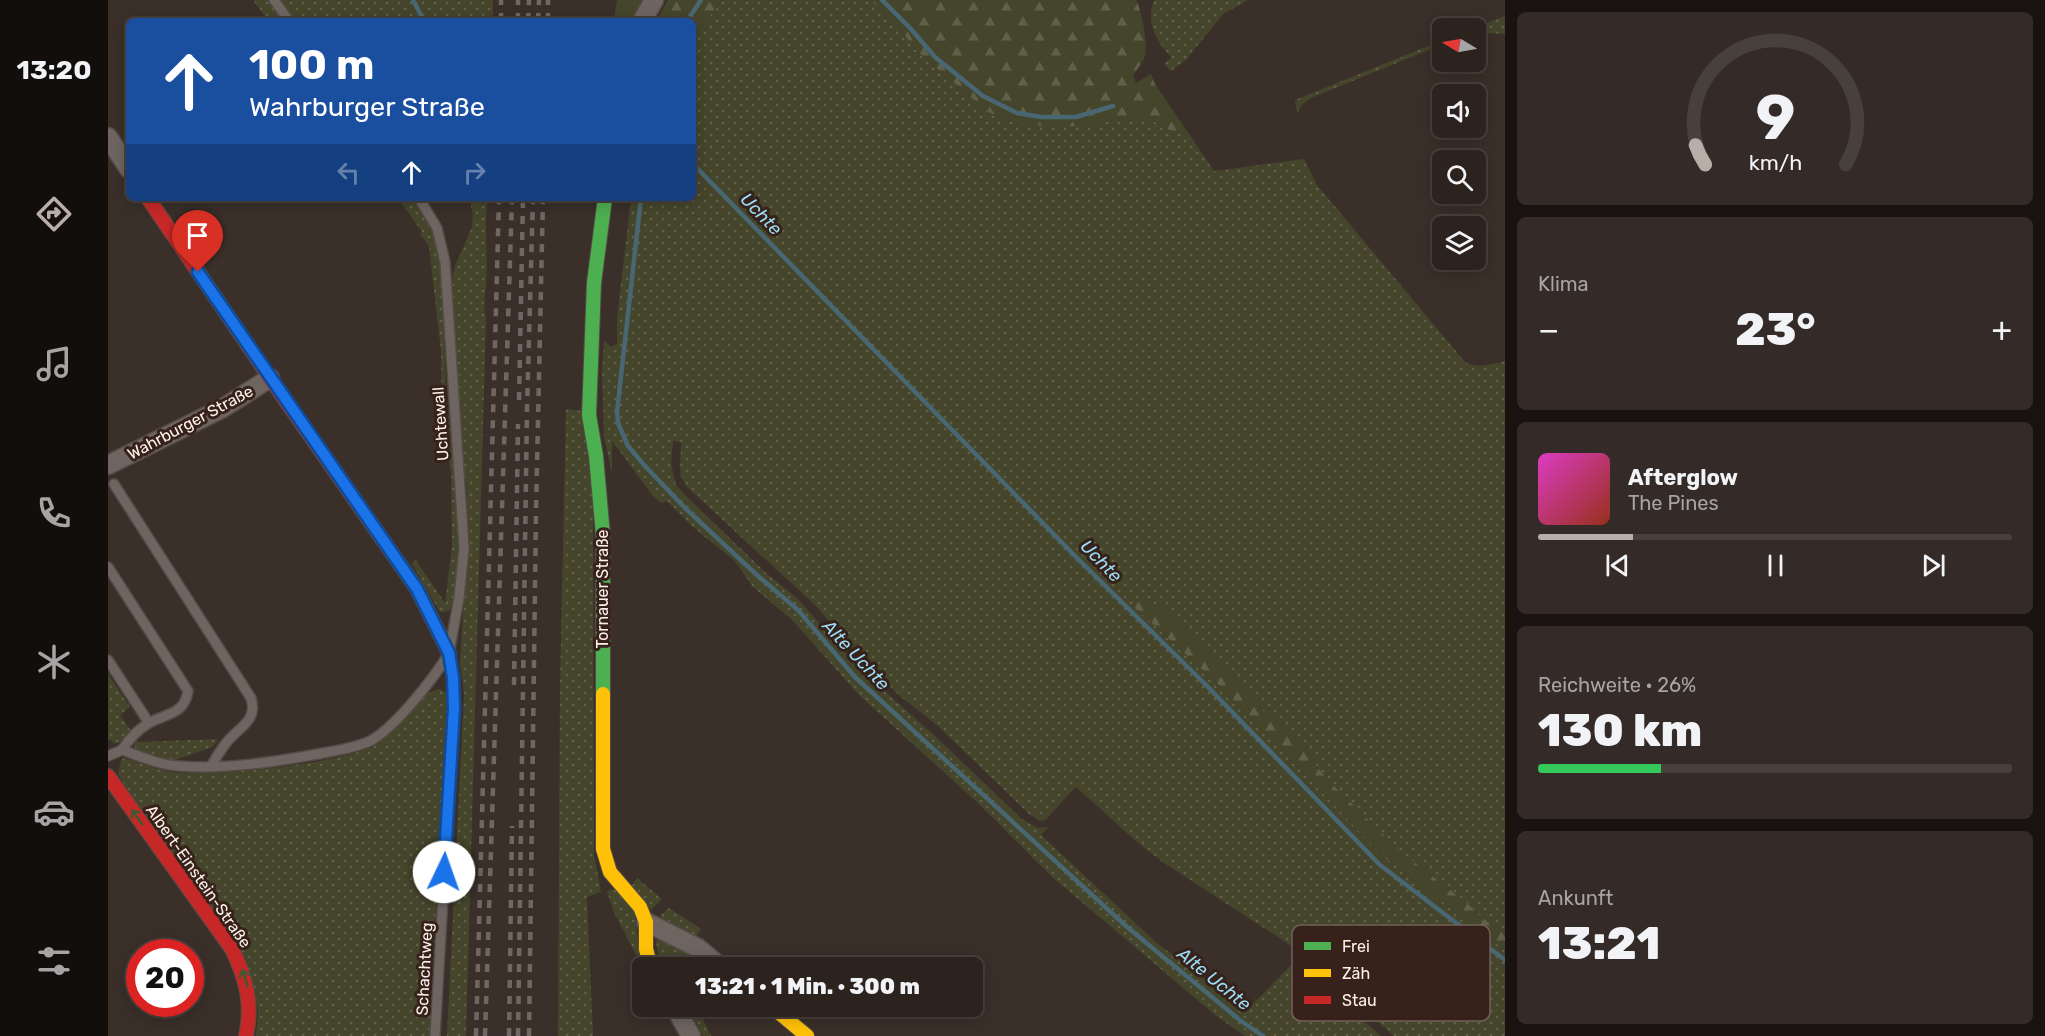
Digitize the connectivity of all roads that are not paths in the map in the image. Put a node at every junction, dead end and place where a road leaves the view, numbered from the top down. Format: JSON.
{"nodes":[{"id":1,"x":274,"y":0,"type":"edge"},
{"id":2,"x":654,"y":0,"type":"edge"},
{"id":3,"x":287,"y":18,"type":"edge"},
{"id":4,"x":644,"y":18,"type":"edge"},
{"id":5,"x":108,"y":136,"type":"edge"},
{"id":6,"x":126,"y":164,"type":"edge"},
{"id":7,"x":150,"y":201,"type":"edge"},
{"id":8,"x":421,"y":201,"type":"edge"},
{"id":9,"x":604,"y":201,"type":"edge"},
{"id":10,"x":270,"y":378,"type":"junction"},
{"id":11,"x":108,"y":465,"type":"edge"},
{"id":12,"x":114,"y":484,"type":"dead end"},
{"id":13,"x":108,"y":567,"type":"edge"},
{"id":14,"x":449,"y":653,"type":"junction"},
{"id":15,"x":108,"y":660,"type":"edge"},
{"id":16,"x":149,"y":723,"type":"junction"},
{"id":17,"x":122,"y":750,"type":"junction"},
{"id":18,"x":108,"y":756,"type":"edge"},
{"id":19,"x":211,"y":766,"type":"junction"},
{"id":20,"x":108,"y":776,"type":"edge"},
{"id":21,"x":646,"y":922,"type":"junction"},
{"id":22,"x":648,"y":957,"type":"edge"},
{"id":23,"x":709,"y":957,"type":"edge"},
{"id":24,"x":680,"y":1017,"type":"edge"},
{"id":25,"x":784,"y":1017,"type":"edge"},
{"id":26,"x":246,"y":1036,"type":"edge"},
{"id":27,"x":435,"y":1036,"type":"edge"},
{"id":28,"x":691,"y":1036,"type":"edge"},
{"id":29,"x":807,"y":1036,"type":"edge"}],
"edges":[{"from":1,"to":3,"type":"lane"},
{"from":2,"to":4,"type":"street"},
{"from":5,"to":6,"type":"street"},
{"from":7,"to":10,"type":"street","name":"Wahrburger Straße"},
{"from":8,"to":14,"type":"lane","name":"Uchtewall"},
{"from":9,"to":21,"type":"street","name":"Tornauer Straße"},
{"from":10,"to":11,"type":"street","name":"Wahrburger Straße"},
{"from":10,"to":14,"type":"street","name":"Wahrburger Straße"},
{"from":12,"to":19,"type":"lane"},
{"from":13,"to":16,"type":"lane"},
{"from":14,"to":19,"type":"lane"},
{"from":14,"to":27,"type":"lane","name":"Schachtweg"},
{"from":15,"to":16,"type":"lane"},
{"from":16,"to":17,"type":"lane"},
{"from":17,"to":18,"type":"lane"},
{"from":17,"to":19,"type":"lane"},
{"from":26,"to":20,"type":"street","name":"Albert-Einstein-Straße","one_way":true},
{"from":21,"to":22,"type":"street","name":"Tornauer Straße"},
{"from":21,"to":23,"type":"street"},
{"from":24,"to":28,"type":"street"},
{"from":25,"to":29,"type":"street"}]}
